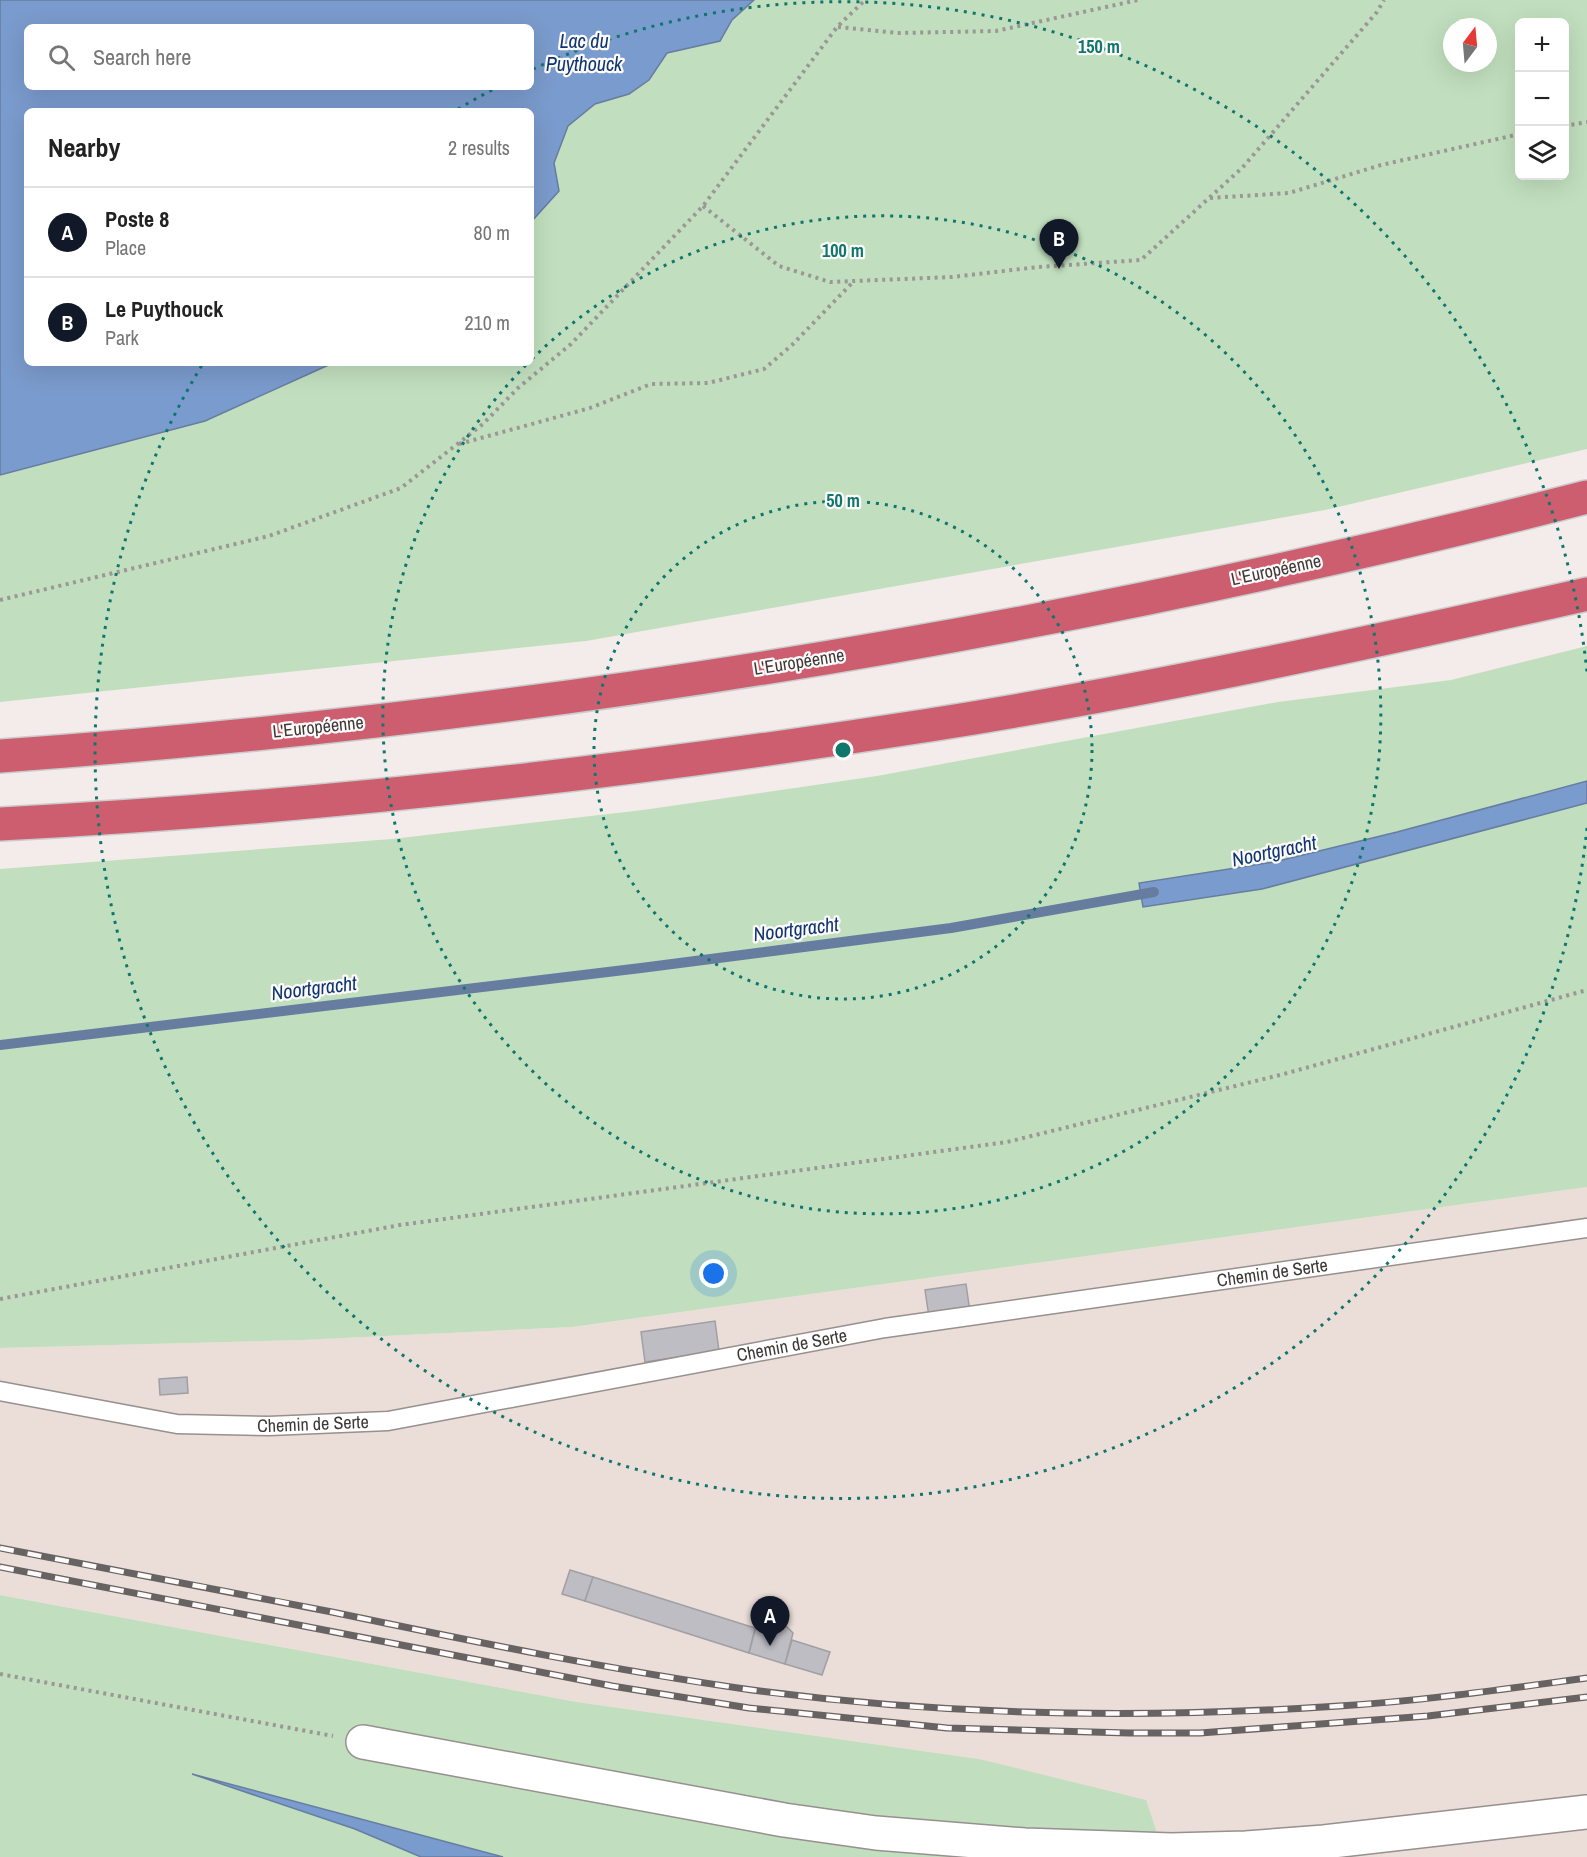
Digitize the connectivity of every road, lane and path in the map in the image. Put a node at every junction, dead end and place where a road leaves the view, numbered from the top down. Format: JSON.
{"nodes":[{"id":1,"x":865,"y":0,"type":"edge"},
{"id":2,"x":1138,"y":0,"type":"edge"},
{"id":3,"x":1384,"y":0,"type":"edge"},
{"id":4,"x":837,"y":27,"type":"junction"},
{"id":5,"x":1587,"y":122,"type":"edge"},
{"id":6,"x":1569,"y":125,"type":"edge"},
{"id":7,"x":1515,"y":135,"type":"edge"},
{"id":8,"x":1209,"y":198,"type":"junction"},
{"id":9,"x":703,"y":207,"type":"junction"},
{"id":10,"x":855,"y":280,"type":"junction"},
{"id":11,"x":456,"y":446,"type":"junction"},
{"id":12,"x":1587,"y":497,"type":"edge"},
{"id":13,"x":1587,"y":594,"type":"edge"},
{"id":14,"x":0,"y":600,"type":"edge"},
{"id":15,"x":0,"y":756,"type":"edge"},
{"id":16,"x":0,"y":824,"type":"edge"},
{"id":17,"x":1587,"y":990,"type":"edge"},
{"id":18,"x":1587,"y":1228,"type":"edge"},
{"id":19,"x":0,"y":1299,"type":"edge"},
{"id":20,"x":0,"y":1390,"type":"edge"},
{"id":21,"x":0,"y":1674,"type":"edge"},
{"id":22,"x":363,"y":1742,"type":"joint"},
{"id":23,"x":1587,"y":1812,"type":"edge"}],
"edges":[{"from":1,"to":4,"type":"path"},
{"from":2,"to":4,"type":"path"},
{"from":3,"to":8,"type":"path"},
{"from":4,"to":9,"type":"path"},
{"from":5,"to":6,"type":"path"},
{"from":7,"to":8,"type":"path"},
{"from":8,"to":10,"type":"path"},
{"from":9,"to":10,"type":"path"},
{"from":9,"to":11,"type":"path"},
{"from":10,"to":11,"type":"path"},
{"from":11,"to":14,"type":"path"},
{"from":12,"to":15,"type":"highway","name":"L'Européenne"},
{"from":13,"to":16,"type":"highway"},
{"from":17,"to":19,"type":"path"},
{"from":18,"to":20,"type":"lane","name":"Chemin de Serte"},
{"from":21,"to":22,"type":"path"},
{"from":22,"to":23,"type":"street"}]}
